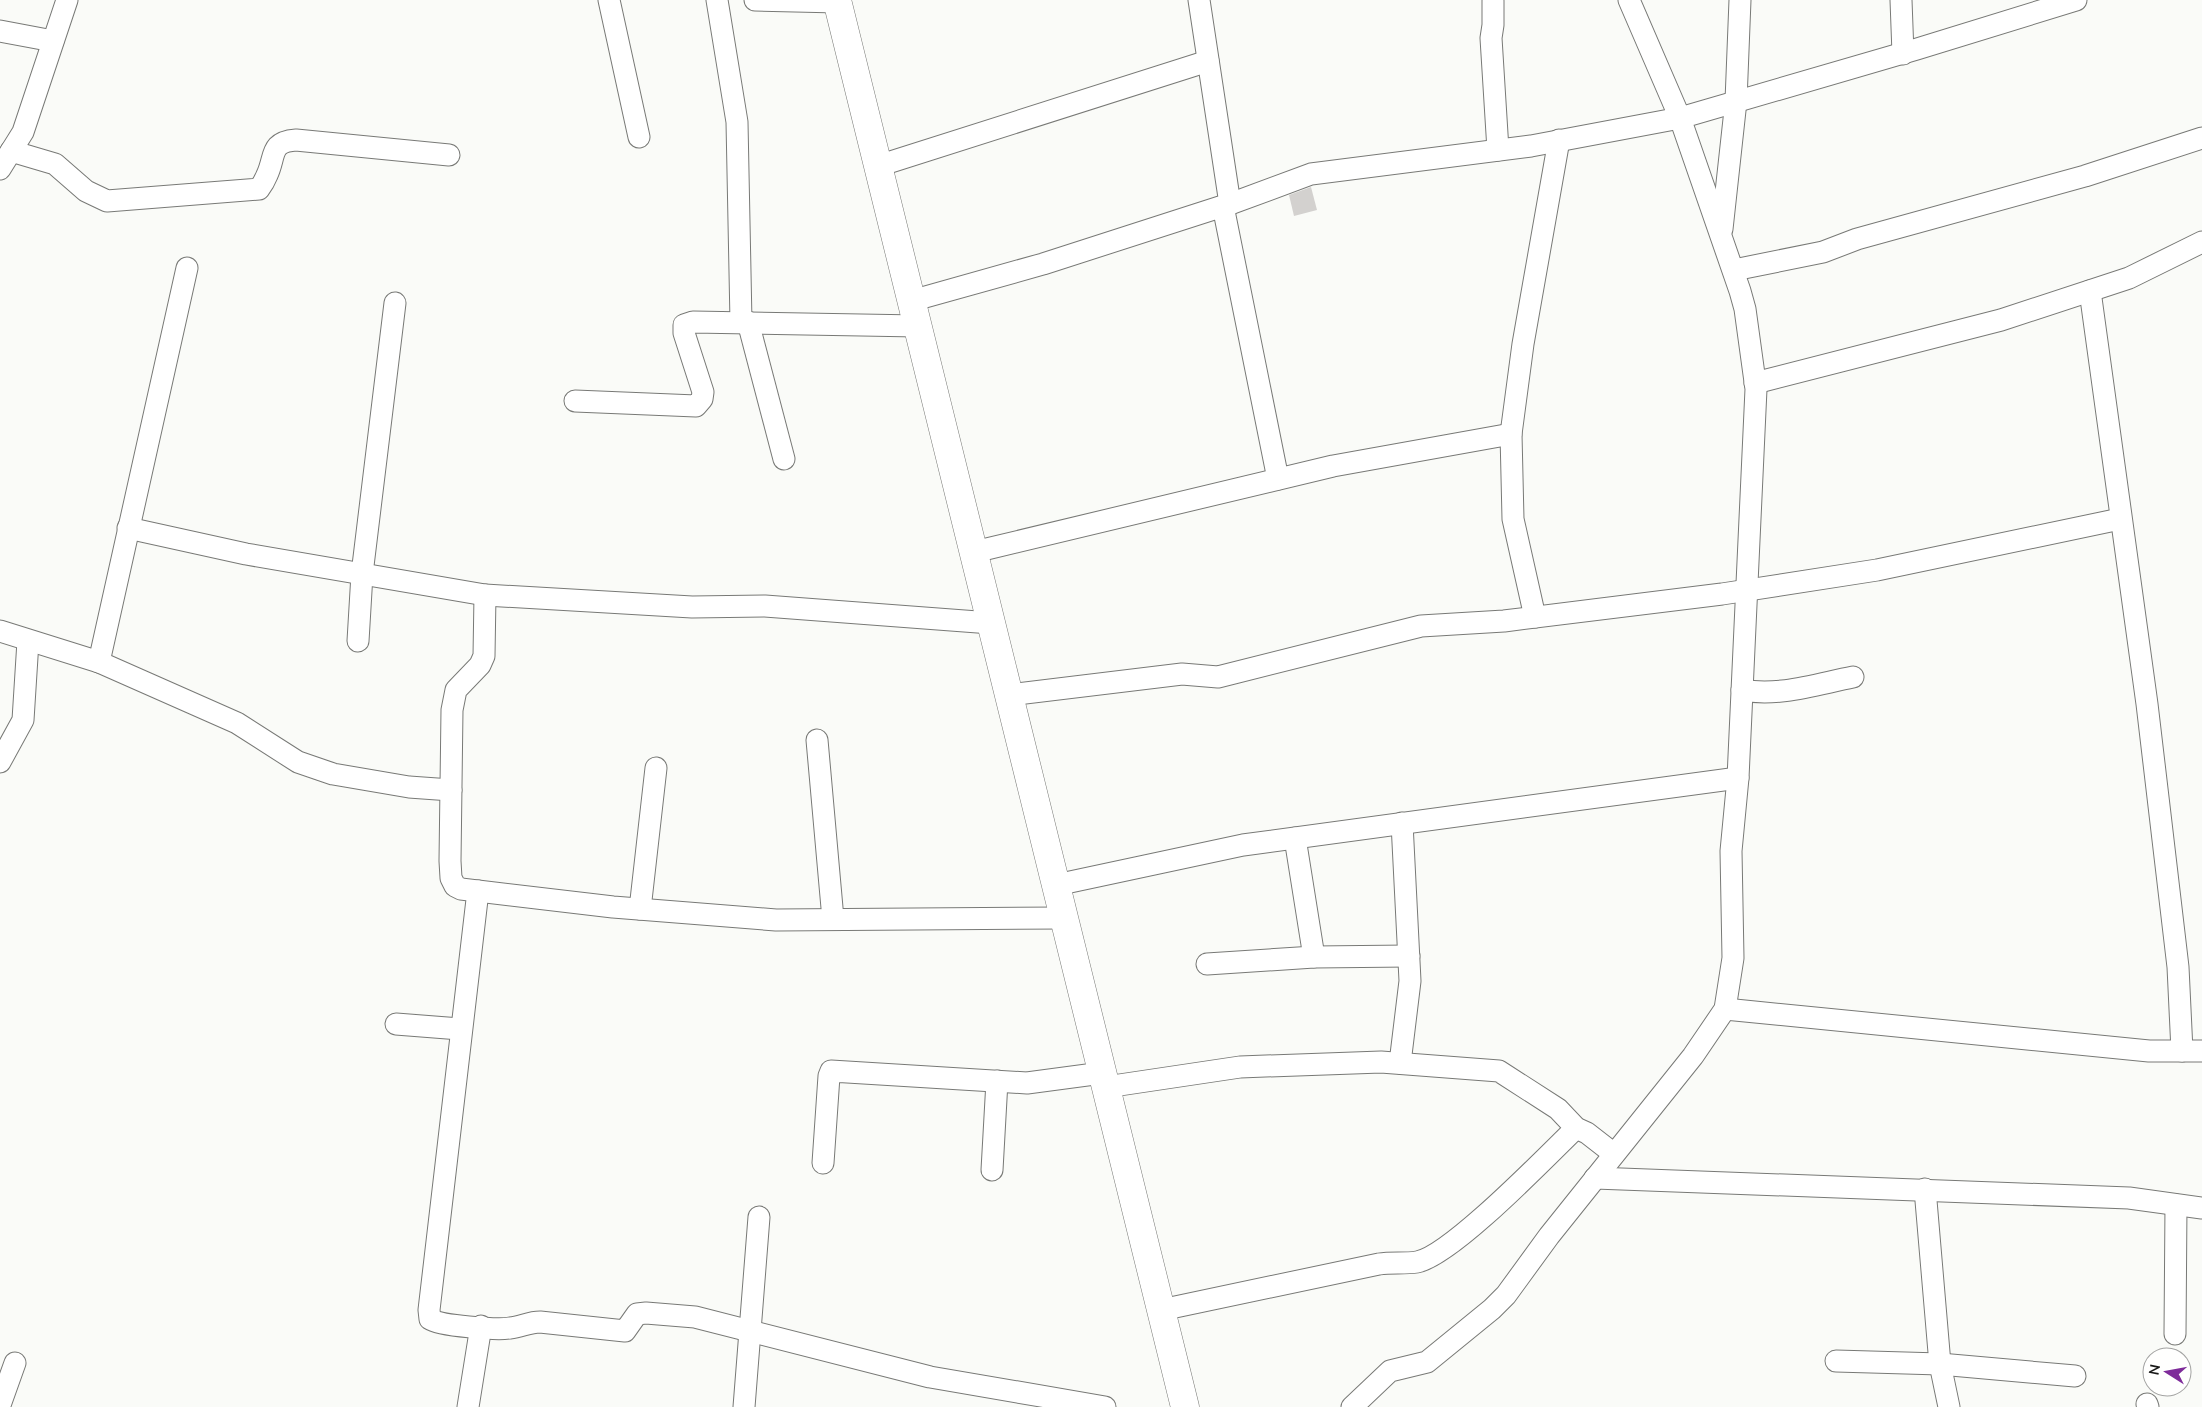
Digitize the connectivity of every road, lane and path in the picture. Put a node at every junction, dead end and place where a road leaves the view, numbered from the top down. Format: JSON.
{"nodes":[{"id":1,"x":67,"y":0,"type":"edge"},
{"id":2,"x":609,"y":0,"type":"edge"},
{"id":3,"x":717,"y":0,"type":"edge"},
{"id":4,"x":754,"y":0,"type":"edge"},
{"id":5,"x":1199,"y":0,"type":"edge"},
{"id":6,"x":1630,"y":0,"type":"edge"},
{"id":7,"x":1740,"y":0,"type":"edge"},
{"id":8,"x":1901,"y":0,"type":"edge"},
{"id":9,"x":837,"y":1,"type":"edge"},
{"id":10,"x":1493,"y":1,"type":"edge"},
{"id":11,"x":2070,"y":1,"type":"edge"},
{"id":12,"x":0,"y":31,"type":"edge"},
{"id":13,"x":54,"y":41,"type":"junction"},
{"id":14,"x":1903,"y":54,"type":"junction"},
{"id":15,"x":1208,"y":61,"type":"junction"},
{"id":16,"x":1736,"y":101,"type":"junction"},
{"id":17,"x":1680,"y":118,"type":"junction"},
{"id":18,"x":639,"y":137,"type":"dead end"},
{"id":19,"x":2202,"y":138,"type":"edge"},
{"id":20,"x":1559,"y":140,"type":"junction"},
{"id":21,"x":1498,"y":150,"type":"junction"},
{"id":22,"x":449,"y":154,"type":"dead end"},
{"id":23,"x":6,"y":160,"type":"edge"},
{"id":24,"x":878,"y":166,"type":"junction"},
{"id":25,"x":1227,"y":205,"type":"junction"},
{"id":26,"x":1722,"y":234,"type":"junction"},
{"id":27,"x":2202,"y":242,"type":"edge"},
{"id":28,"x":187,"y":268,"type":"dead end"},
{"id":29,"x":1734,"y":270,"type":"junction"},
{"id":30,"x":2090,"y":290,"type":"junction"},
{"id":31,"x":395,"y":304,"type":"dead end"},
{"id":32,"x":915,"y":314,"type":"junction"},
{"id":33,"x":744,"y":322,"type":"junction"},
{"id":34,"x":1755,"y":383,"type":"junction"},
{"id":35,"x":576,"y":400,"type":"dead end"},
{"id":36,"x":1511,"y":434,"type":"junction"},
{"id":37,"x":784,"y":459,"type":"dead end"},
{"id":38,"x":1278,"y":479,"type":"junction"},
{"id":39,"x":2120,"y":519,"type":"junction"},
{"id":40,"x":128,"y":528,"type":"junction"},
{"id":41,"x":974,"y":552,"type":"junction"},
{"id":42,"x":362,"y":574,"type":"junction"},
{"id":43,"x":1747,"y":589,"type":"junction"},
{"id":44,"x":485,"y":595,"type":"junction"},
{"id":45,"x":1535,"y":617,"type":"junction"},
{"id":46,"x":991,"y":623,"type":"junction"},
{"id":47,"x":0,"y":631,"type":"edge"},
{"id":48,"x":28,"y":641,"type":"junction"},
{"id":49,"x":358,"y":641,"type":"dead end"},
{"id":50,"x":98,"y":662,"type":"junction"},
{"id":51,"x":1853,"y":677,"type":"dead end"},
{"id":52,"x":1742,"y":690,"type":"junction"},
{"id":53,"x":1009,"y":695,"type":"junction"},
{"id":54,"x":817,"y":740,"type":"dead end"},
{"id":55,"x":0,"y":762,"type":"edge"},
{"id":56,"x":656,"y":768,"type":"dead end"},
{"id":57,"x":1738,"y":778,"type":"junction"},
{"id":58,"x":451,"y":790,"type":"junction"},
{"id":59,"x":1402,"y":823,"type":"junction"},
{"id":60,"x":1295,"y":838,"type":"junction"},
{"id":61,"x":1056,"y":885,"type":"junction"},
{"id":62,"x":478,"y":891,"type":"junction"},
{"id":63,"x":640,"y":909,"type":"junction"},
{"id":64,"x":1064,"y":918,"type":"junction"},
{"id":65,"x":833,"y":919,"type":"junction"},
{"id":66,"x":1409,"y":956,"type":"junction"},
{"id":67,"x":1314,"y":957,"type":"junction"},
{"id":68,"x":1208,"y":964,"type":"dead end"},
{"id":69,"x":1726,"y":1009,"type":"junction"},
{"id":70,"x":396,"y":1024,"type":"dead end"},
{"id":71,"x":460,"y":1029,"type":"junction"},
{"id":72,"x":2192,"y":1051,"type":"edge"},
{"id":73,"x":1400,"y":1063,"type":"junction"},
{"id":74,"x":1104,"y":1080,"type":"junction"},
{"id":75,"x":997,"y":1082,"type":"junction"},
{"id":76,"x":1582,"y":1130,"type":"junction"},
{"id":77,"x":1612,"y":1152,"type":"junction"},
{"id":78,"x":823,"y":1163,"type":"dead end"},
{"id":79,"x":992,"y":1170,"type":"dead end"},
{"id":80,"x":1595,"y":1178,"type":"junction"},
{"id":81,"x":1925,"y":1189,"type":"junction"},
{"id":82,"x":2176,"y":1205,"type":"junction"},
{"id":83,"x":2202,"y":1208,"type":"edge"},
{"id":84,"x":759,"y":1217,"type":"dead end"},
{"id":85,"x":1161,"y":1310,"type":"junction"},
{"id":86,"x":481,"y":1326,"type":"junction"},
{"id":87,"x":750,"y":1331,"type":"junction"},
{"id":88,"x":2175,"y":1334,"type":"dead end"},
{"id":89,"x":1836,"y":1362,"type":"dead end"},
{"id":90,"x":15,"y":1363,"type":"dead end"},
{"id":91,"x":1940,"y":1364,"type":"junction"},
{"id":92,"x":2075,"y":1376,"type":"dead end"},
{"id":93,"x":0,"y":1405,"type":"edge"},
{"id":94,"x":468,"y":1407,"type":"edge"},
{"id":95,"x":744,"y":1407,"type":"edge"},
{"id":96,"x":1105,"y":1407,"type":"edge"},
{"id":97,"x":1185,"y":1407,"type":"edge"},
{"id":98,"x":1352,"y":1407,"type":"edge"},
{"id":99,"x":1949,"y":1407,"type":"edge"}],
"edges":[{"from":1,"to":13,"type":"street"},
{"from":2,"to":18,"type":"street"},
{"from":3,"to":33,"type":"street"},
{"from":4,"to":9,"type":"street"},
{"from":5,"to":15,"type":"street"},
{"from":6,"to":17,"type":"street"},
{"from":7,"to":16,"type":"street"},
{"from":8,"to":14,"type":"street"},
{"from":9,"to":24,"type":"main road"},
{"from":10,"to":21,"type":"street"},
{"from":11,"to":14,"type":"street"},
{"from":12,"to":13,"type":"street"},
{"from":13,"to":23,"type":"street"},
{"from":14,"to":16,"type":"street"},
{"from":15,"to":24,"type":"street"},
{"from":15,"to":25,"type":"street"},
{"from":16,"to":17,"type":"street"},
{"from":16,"to":26,"type":"street"},
{"from":17,"to":20,"type":"street"},
{"from":17,"to":26,"type":"street"},
{"from":19,"to":29,"type":"street"},
{"from":20,"to":21,"type":"street"},
{"from":20,"to":36,"type":"street"},
{"from":21,"to":25,"type":"street"},
{"from":22,"to":23,"type":"street"},
{"from":24,"to":32,"type":"main road"},
{"from":25,"to":32,"type":"street"},
{"from":25,"to":38,"type":"street"},
{"from":26,"to":29,"type":"street"},
{"from":27,"to":30,"type":"street"},
{"from":28,"to":40,"type":"street"},
{"from":29,"to":34,"type":"street"},
{"from":30,"to":34,"type":"street"},
{"from":30,"to":39,"type":"street"},
{"from":31,"to":42,"type":"street"},
{"from":32,"to":33,"type":"street"},
{"from":32,"to":41,"type":"main road"},
{"from":33,"to":35,"type":"street"},
{"from":33,"to":37,"type":"street"},
{"from":34,"to":43,"type":"street"},
{"from":36,"to":38,"type":"street"},
{"from":36,"to":45,"type":"street"},
{"from":38,"to":41,"type":"street"},
{"from":39,"to":43,"type":"street"},
{"from":39,"to":72,"type":"street"},
{"from":40,"to":42,"type":"street"},
{"from":40,"to":50,"type":"street"},
{"from":41,"to":46,"type":"main road"},
{"from":42,"to":44,"type":"street"},
{"from":42,"to":49,"type":"street"},
{"from":43,"to":45,"type":"street"},
{"from":43,"to":52,"type":"street"},
{"from":44,"to":46,"type":"street"},
{"from":44,"to":58,"type":"street"},
{"from":45,"to":53,"type":"street"},
{"from":46,"to":53,"type":"main road"},
{"from":47,"to":48,"type":"street"},
{"from":48,"to":50,"type":"street"},
{"from":48,"to":55,"type":"street"},
{"from":50,"to":58,"type":"street"},
{"from":51,"to":52,"type":"street"},
{"from":52,"to":57,"type":"street"},
{"from":53,"to":61,"type":"main road"},
{"from":54,"to":65,"type":"street"},
{"from":56,"to":63,"type":"street"},
{"from":57,"to":59,"type":"street"},
{"from":57,"to":69,"type":"street"},
{"from":58,"to":62,"type":"street"},
{"from":59,"to":60,"type":"street"},
{"from":59,"to":66,"type":"street"},
{"from":60,"to":61,"type":"street"},
{"from":60,"to":67,"type":"street"},
{"from":61,"to":64,"type":"main road"},
{"from":62,"to":63,"type":"street"},
{"from":62,"to":71,"type":"street"},
{"from":63,"to":65,"type":"street"},
{"from":64,"to":65,"type":"street"},
{"from":64,"to":74,"type":"main road"},
{"from":66,"to":67,"type":"street"},
{"from":66,"to":73,"type":"street"},
{"from":67,"to":68,"type":"street"},
{"from":69,"to":72,"type":"street"},
{"from":69,"to":77,"type":"street"},
{"from":70,"to":71,"type":"street"},
{"from":71,"to":86,"type":"street"},
{"from":73,"to":74,"type":"street"},
{"from":73,"to":76,"type":"street"},
{"from":74,"to":75,"type":"street"},
{"from":74,"to":85,"type":"main road"},
{"from":75,"to":78,"type":"street"},
{"from":75,"to":79,"type":"street"},
{"from":76,"to":77,"type":"street"},
{"from":76,"to":85,"type":"street"},
{"from":77,"to":80,"type":"street"},
{"from":80,"to":81,"type":"street"},
{"from":80,"to":98,"type":"street"},
{"from":81,"to":82,"type":"street"},
{"from":81,"to":91,"type":"street"},
{"from":82,"to":83,"type":"street"},
{"from":82,"to":88,"type":"street"},
{"from":84,"to":87,"type":"street"},
{"from":85,"to":97,"type":"main road"},
{"from":86,"to":87,"type":"street"},
{"from":86,"to":94,"type":"street"},
{"from":87,"to":95,"type":"street"},
{"from":87,"to":96,"type":"street"},
{"from":89,"to":91,"type":"street"},
{"from":90,"to":93,"type":"street"},
{"from":91,"to":92,"type":"street"},
{"from":91,"to":99,"type":"street"}]}
